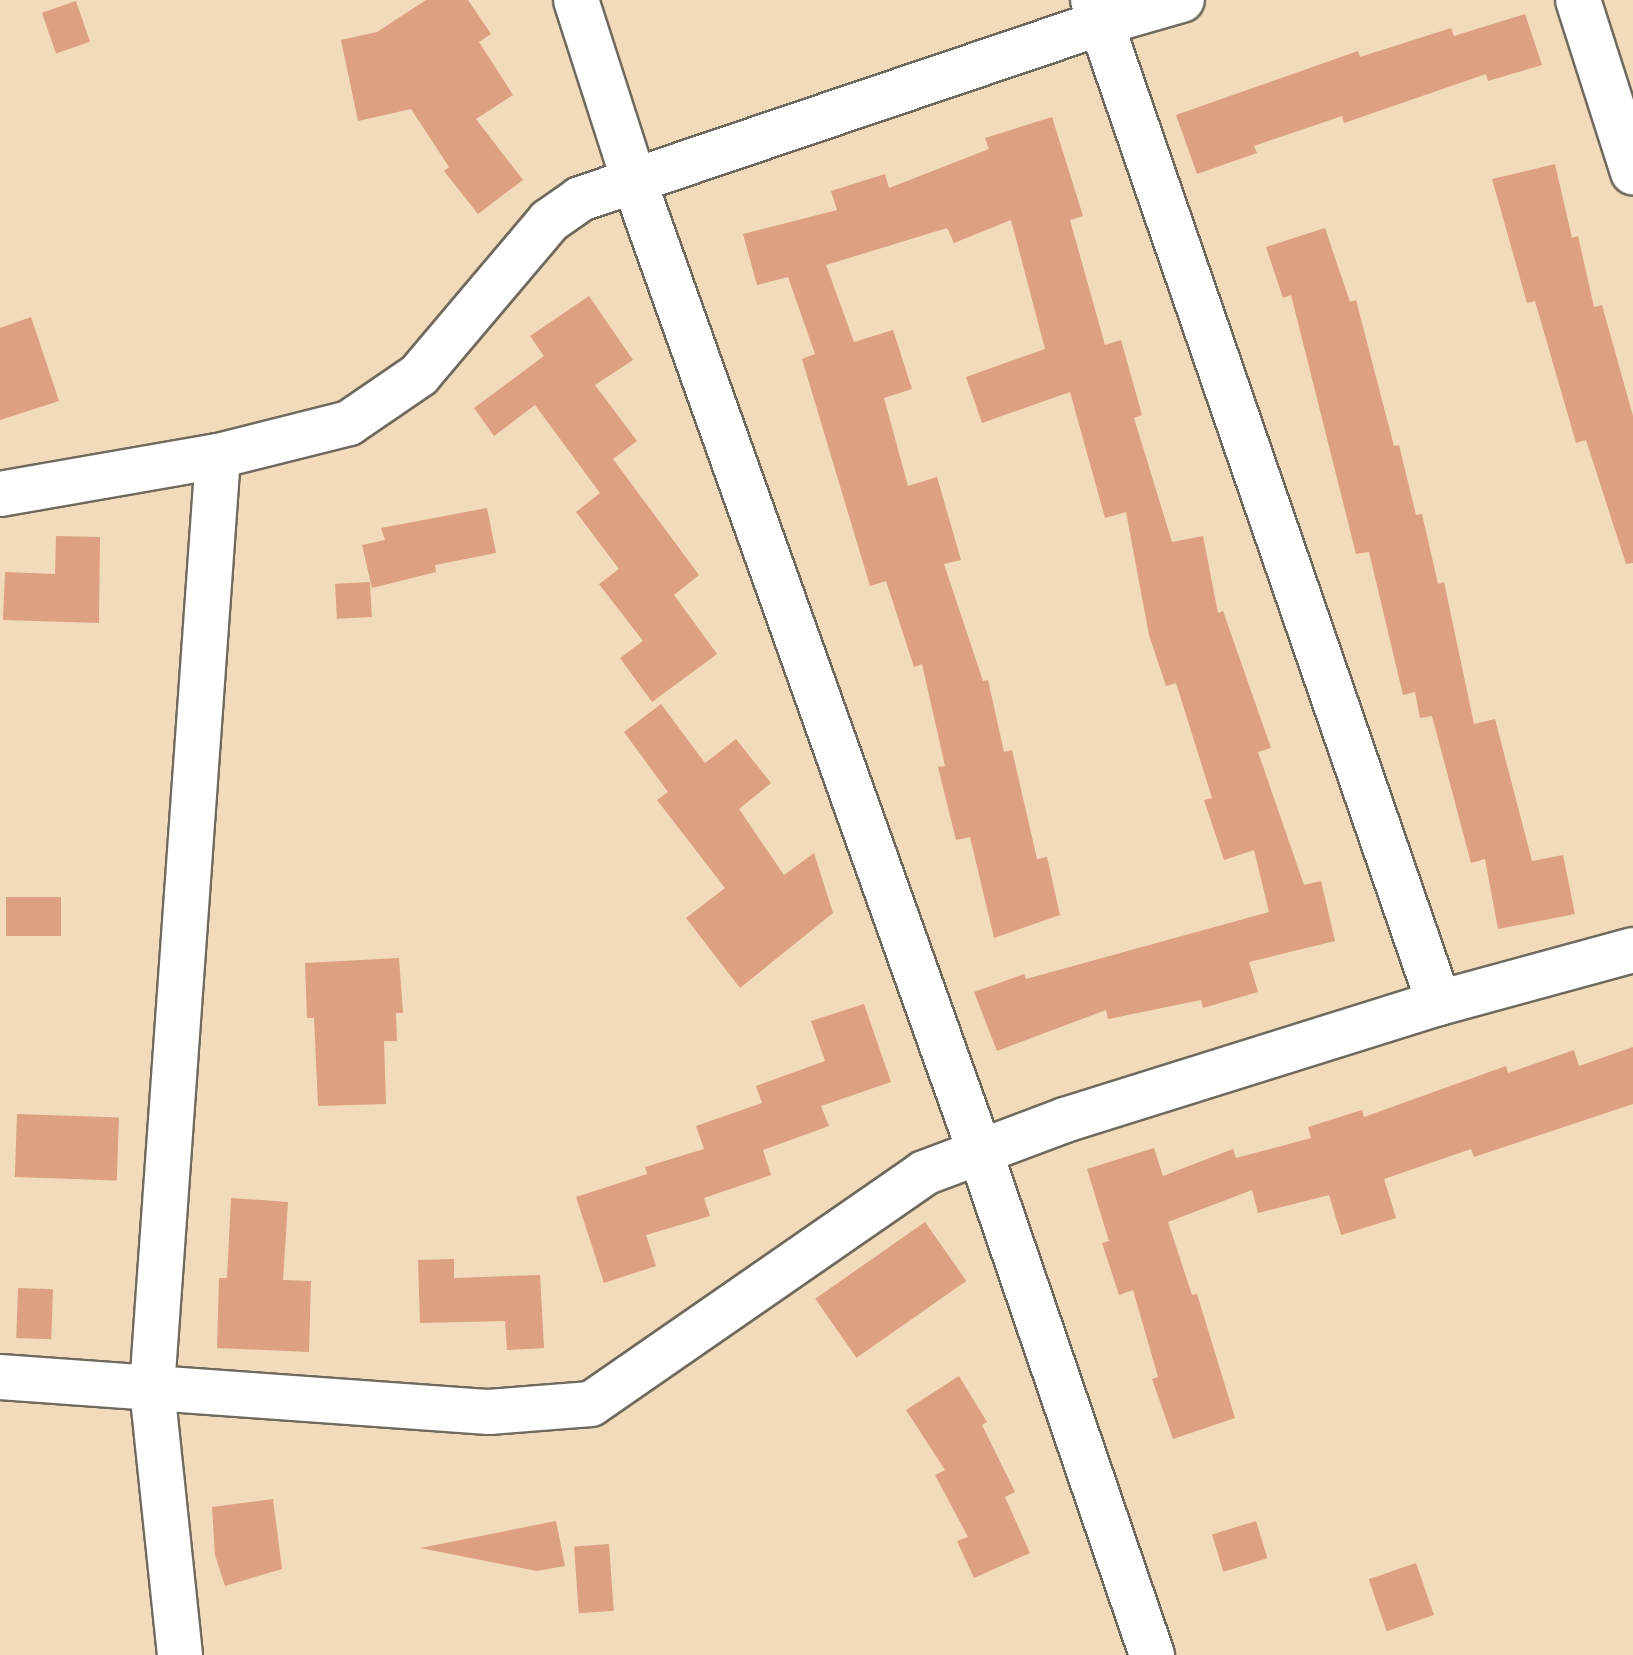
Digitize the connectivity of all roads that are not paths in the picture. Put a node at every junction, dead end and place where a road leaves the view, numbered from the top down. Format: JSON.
{"nodes":[{"id":1,"x":576,"y":0,"type":"edge"},
{"id":2,"x":1182,"y":0,"type":"edge"},
{"id":3,"x":1578,"y":0,"type":"edge"},
{"id":4,"x":1097,"y":11,"type":"edge"},
{"id":5,"x":1633,"y":172,"type":"edge"},
{"id":6,"x":634,"y":181,"type":"junction"},
{"id":7,"x":218,"y":456,"type":"junction"},
{"id":8,"x":0,"y":494,"type":"edge"},
{"id":9,"x":1633,"y":950,"type":"edge"},
{"id":10,"x":1439,"y":1003,"type":"junction"},
{"id":11,"x":980,"y":1152,"type":"junction"},
{"id":12,"x":0,"y":1377,"type":"edge"},
{"id":13,"x":152,"y":1388,"type":"junction"},
{"id":14,"x":180,"y":1655,"type":"edge"},
{"id":15,"x":1152,"y":1655,"type":"edge"}],
"edges":[{"from":1,"to":6,"type":"street"},
{"from":2,"to":4,"type":"street"},
{"from":3,"to":5,"type":"street"},
{"from":4,"to":6,"type":"street"},
{"from":4,"to":10,"type":"street"},
{"from":6,"to":7,"type":"street"},
{"from":6,"to":11,"type":"street"},
{"from":7,"to":8,"type":"street"},
{"from":7,"to":13,"type":"street"},
{"from":9,"to":10,"type":"street"},
{"from":10,"to":11,"type":"street"},
{"from":11,"to":13,"type":"street"},
{"from":11,"to":15,"type":"street"},
{"from":12,"to":13,"type":"street"},
{"from":13,"to":14,"type":"street"}]}
